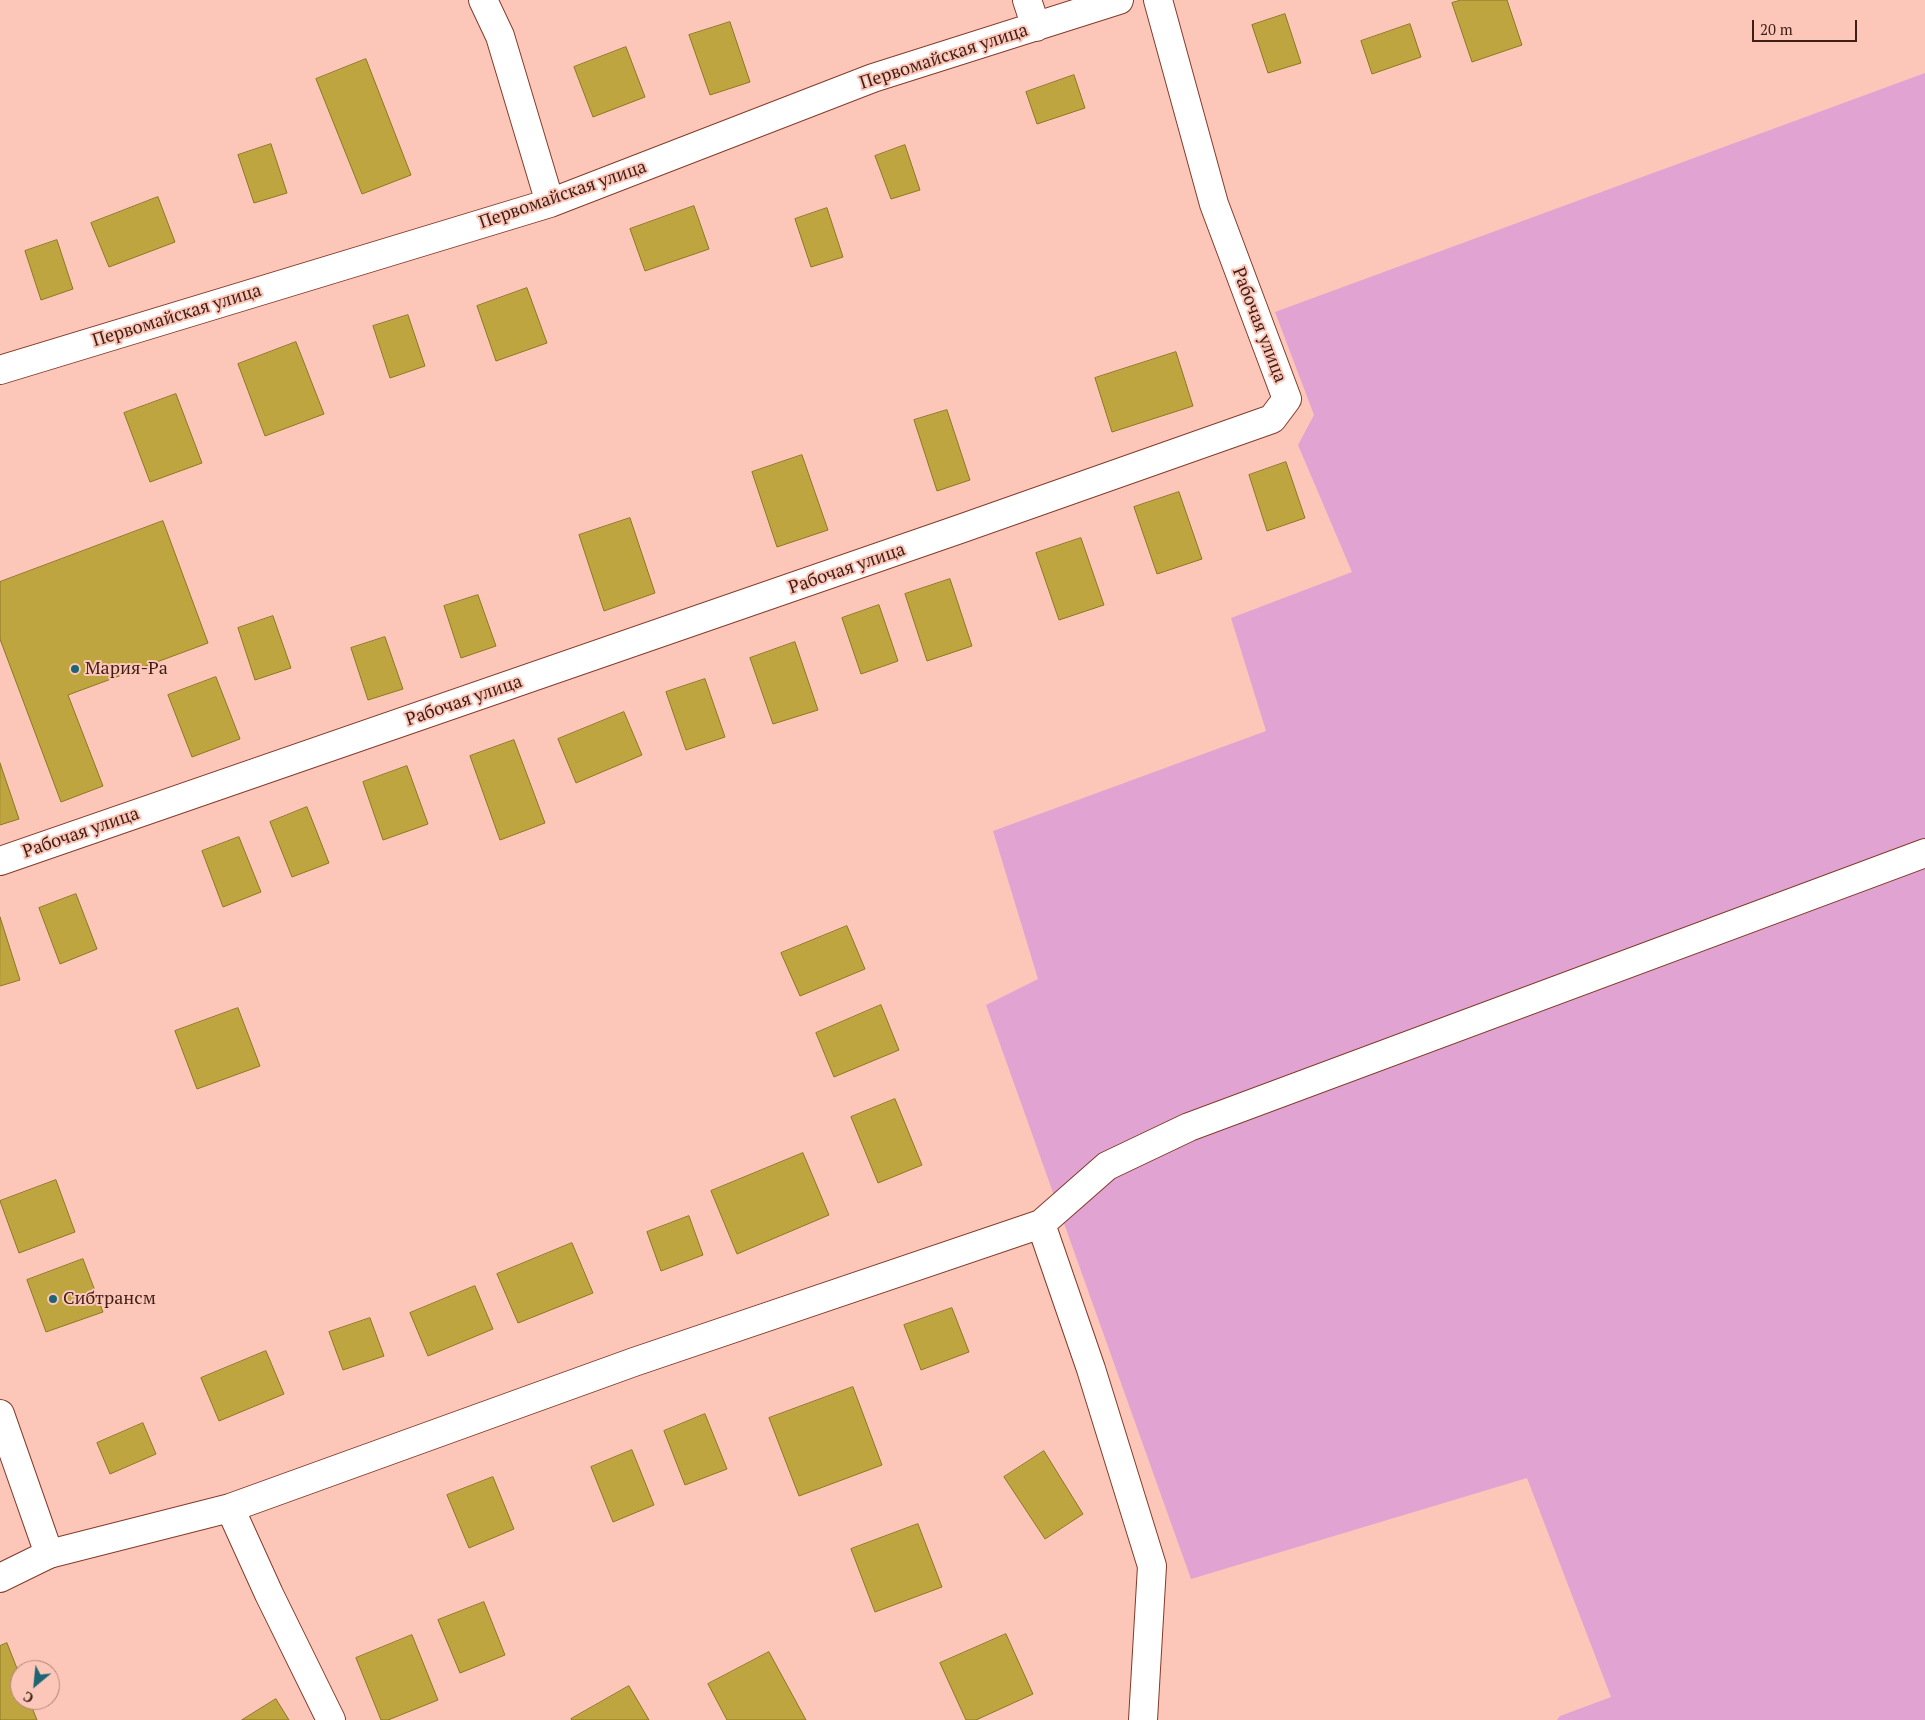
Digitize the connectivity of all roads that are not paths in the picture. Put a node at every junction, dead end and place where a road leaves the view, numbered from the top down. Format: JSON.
{"nodes":[{"id":1,"x":483,"y":0,"type":"edge"},
{"id":2,"x":1027,"y":0,"type":"edge"},
{"id":3,"x":1119,"y":0,"type":"edge"},
{"id":4,"x":1158,"y":0,"type":"edge"},
{"id":5,"x":1036,"y":27,"type":"junction"},
{"id":6,"x":550,"y":202,"type":"junction"},
{"id":7,"x":0,"y":370,"type":"edge"},
{"id":8,"x":1925,"y":853,"type":"edge"},
{"id":9,"x":0,"y":861,"type":"edge"},
{"id":10,"x":1041,"y":1224,"type":"junction"},
{"id":11,"x":0,"y":1414,"type":"edge"},
{"id":12,"x":230,"y":1508,"type":"junction"},
{"id":13,"x":50,"y":1554,"type":"junction"},
{"id":14,"x":0,"y":1578,"type":"edge"},
{"id":15,"x":331,"y":1720,"type":"edge"},
{"id":16,"x":1142,"y":1720,"type":"edge"}],
"edges":[{"from":1,"to":6,"type":"street"},
{"from":2,"to":5,"type":"street"},
{"from":3,"to":5,"type":"street","name":"Первомайская улица"},
{"from":4,"to":9,"type":"street","name":"Рабочая улица"},
{"from":5,"to":6,"type":"street","name":"Первомайская улица"},
{"from":6,"to":7,"type":"street","name":"Первомайская улица"},
{"from":8,"to":10,"type":"street"},
{"from":10,"to":12,"type":"street"},
{"from":10,"to":16,"type":"street"},
{"from":11,"to":13,"type":"street"},
{"from":12,"to":13,"type":"street"},
{"from":12,"to":15,"type":"street"},
{"from":13,"to":14,"type":"street"}]}
